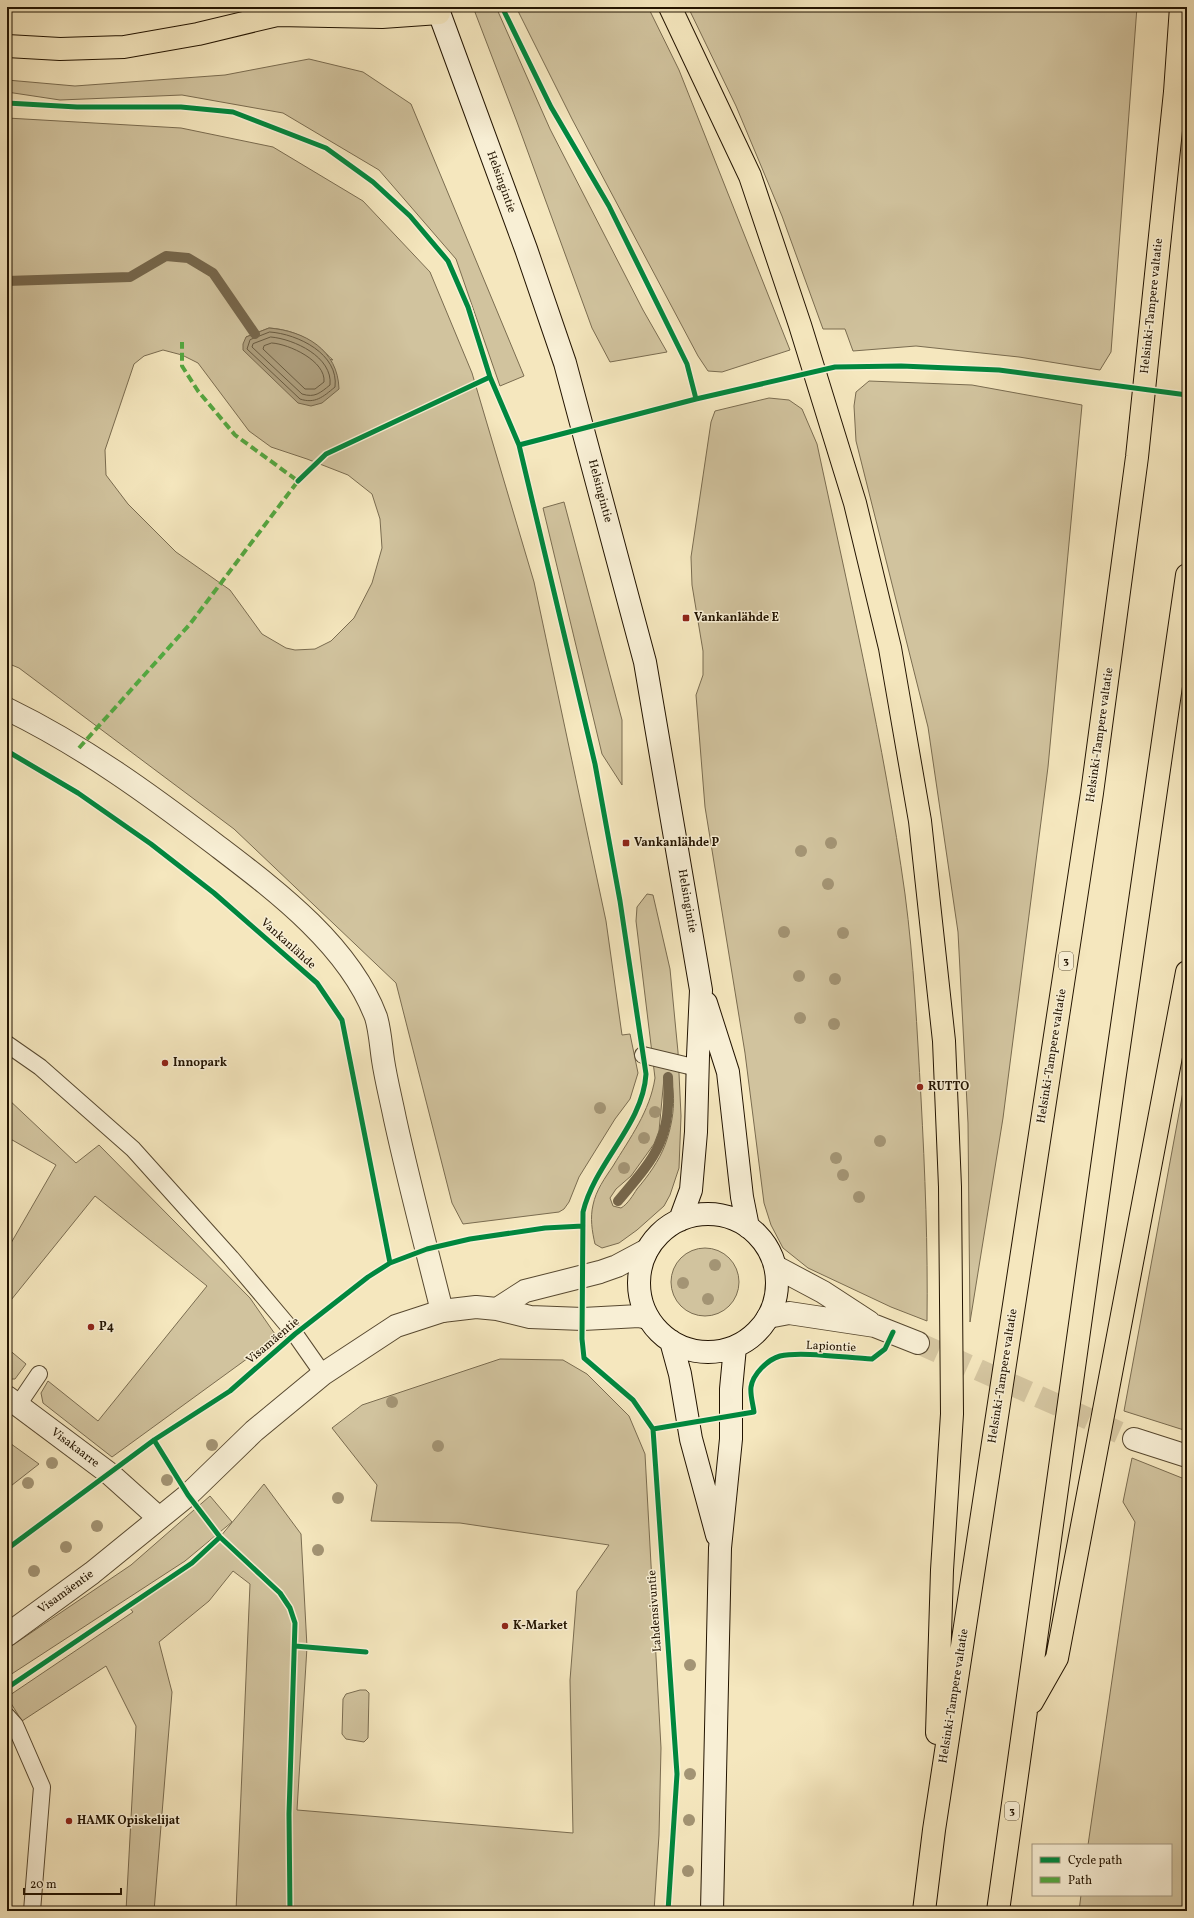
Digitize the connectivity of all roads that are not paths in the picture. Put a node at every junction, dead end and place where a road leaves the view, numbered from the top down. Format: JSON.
{"nodes":[{"id":1,"x":670,"y":7,"type":"edge"},
{"id":2,"x":1181,"y":7,"type":"edge"},
{"id":3,"x":438,"y":10,"type":"edge"},
{"id":4,"x":283,"y":11,"type":"edge"},
{"id":5,"x":7,"y":46,"type":"edge"},
{"id":6,"x":1187,"y":575,"type":"edge"},
{"id":7,"x":7,"y":709,"type":"edge"},
{"id":8,"x":1187,"y":972,"type":"edge"},
{"id":9,"x":701,"y":990,"type":"junction"},
{"id":10,"x":7,"y":1044,"type":"edge"},
{"id":11,"x":643,"y":1055,"type":"dead end"},
{"id":12,"x":697,"y":1069,"type":"junction"},
{"id":13,"x":680,"y":1220,"type":"junction"},
{"id":14,"x":748,"y":1227,"type":"junction"},
{"id":15,"x":647,"y":1250,"type":"junction"},
{"id":16,"x":778,"y":1268,"type":"junction"},
{"id":17,"x":497,"y":1309,"type":"junction"},
{"id":18,"x":442,"y":1311,"type":"junction"},
{"id":19,"x":768,"y":1316,"type":"junction"},
{"id":20,"x":648,"y":1318,"type":"junction"},
{"id":21,"x":875,"y":1326,"type":"junction"},
{"id":22,"x":671,"y":1341,"type":"junction"},
{"id":23,"x":918,"y":1343,"type":"tunnel mouth"},
{"id":24,"x":734,"y":1346,"type":"junction"},
{"id":25,"x":39,"y":1374,"type":"dead end"},
{"id":26,"x":323,"y":1374,"type":"junction"},
{"id":27,"x":12,"y":1401,"type":"edge"},
{"id":28,"x":1134,"y":1439,"type":"tunnel mouth"},
{"id":29,"x":1187,"y":1456,"type":"edge"},
{"id":30,"x":159,"y":1518,"type":"junction"},
{"id":31,"x":720,"y":1548,"type":"junction"},
{"id":32,"x":7,"y":1635,"type":"edge"},
{"id":33,"x":1026,"y":1711,"type":"junction"},
{"id":34,"x":7,"y":1716,"type":"edge"},
{"id":35,"x":934,"y":1830,"type":"junction"},
{"id":36,"x":32,"y":1911,"type":"edge"},
{"id":37,"x":712,"y":1911,"type":"edge"},
{"id":38,"x":924,"y":1911,"type":"edge"},
{"id":39,"x":998,"y":1911,"type":"edge"}],
"edges":[{"from":1,"to":35,"type":"highway"},
{"from":2,"to":35,"type":"highway","name":"Helsinki-Tampere valtatie","number":"3"},
{"from":3,"to":4,"type":"highway"},
{"from":3,"to":9,"type":"main road","name":"Helsingintie"},
{"from":4,"to":5,"type":"highway"},
{"from":6,"to":33,"type":"highway","number":"3"},
{"from":7,"to":18,"type":"main road"},
{"from":8,"to":33,"type":"highway"},
{"from":9,"to":12,"type":"main road","name":"Helsingintie"},
{"from":9,"to":14,"type":"main road","name":"Helsingintie"},
{"from":10,"to":26,"type":"lane"},
{"from":11,"to":12,"type":"lane"},
{"from":12,"to":13,"type":"main road","name":"Helsingintie"},
{"from":13,"to":14,"type":"main road"},
{"from":13,"to":15,"type":"main road"},
{"from":14,"to":16,"type":"main road"},
{"from":15,"to":17,"type":"main road"},
{"from":15,"to":20,"type":"main road"},
{"from":16,"to":19,"type":"main road"},
{"from":16,"to":21,"type":"main road"},
{"from":17,"to":18,"type":"main road","name":"Visamäentie"},
{"from":17,"to":20,"type":"main road","name":"Visamäentie"},
{"from":18,"to":26,"type":"main road","name":"Visamäentie"},
{"from":19,"to":21,"type":"main road"},
{"from":19,"to":24,"type":"main road"},
{"from":20,"to":22,"type":"main road"},
{"from":21,"to":23,"type":"main road"},
{"from":22,"to":24,"type":"main road"},
{"from":22,"to":31,"type":"main road"},
{"from":24,"to":31,"type":"main road"},
{"from":25,"to":27,"type":"lane"},
{"from":26,"to":30,"type":"main road","name":"Visamäentie"},
{"from":27,"to":30,"type":"main road","name":"Visakaarre"},
{"from":28,"to":29,"type":"main road"},
{"from":30,"to":32,"type":"main road","name":"Visamäentie"},
{"from":31,"to":37,"type":"main road"},
{"from":33,"to":39,"type":"highway","number":"3"},
{"from":34,"to":36,"type":"lane"},
{"from":35,"to":38,"type":"highway","name":"Helsinki-Tampere valtatie","number":"3"}]}
